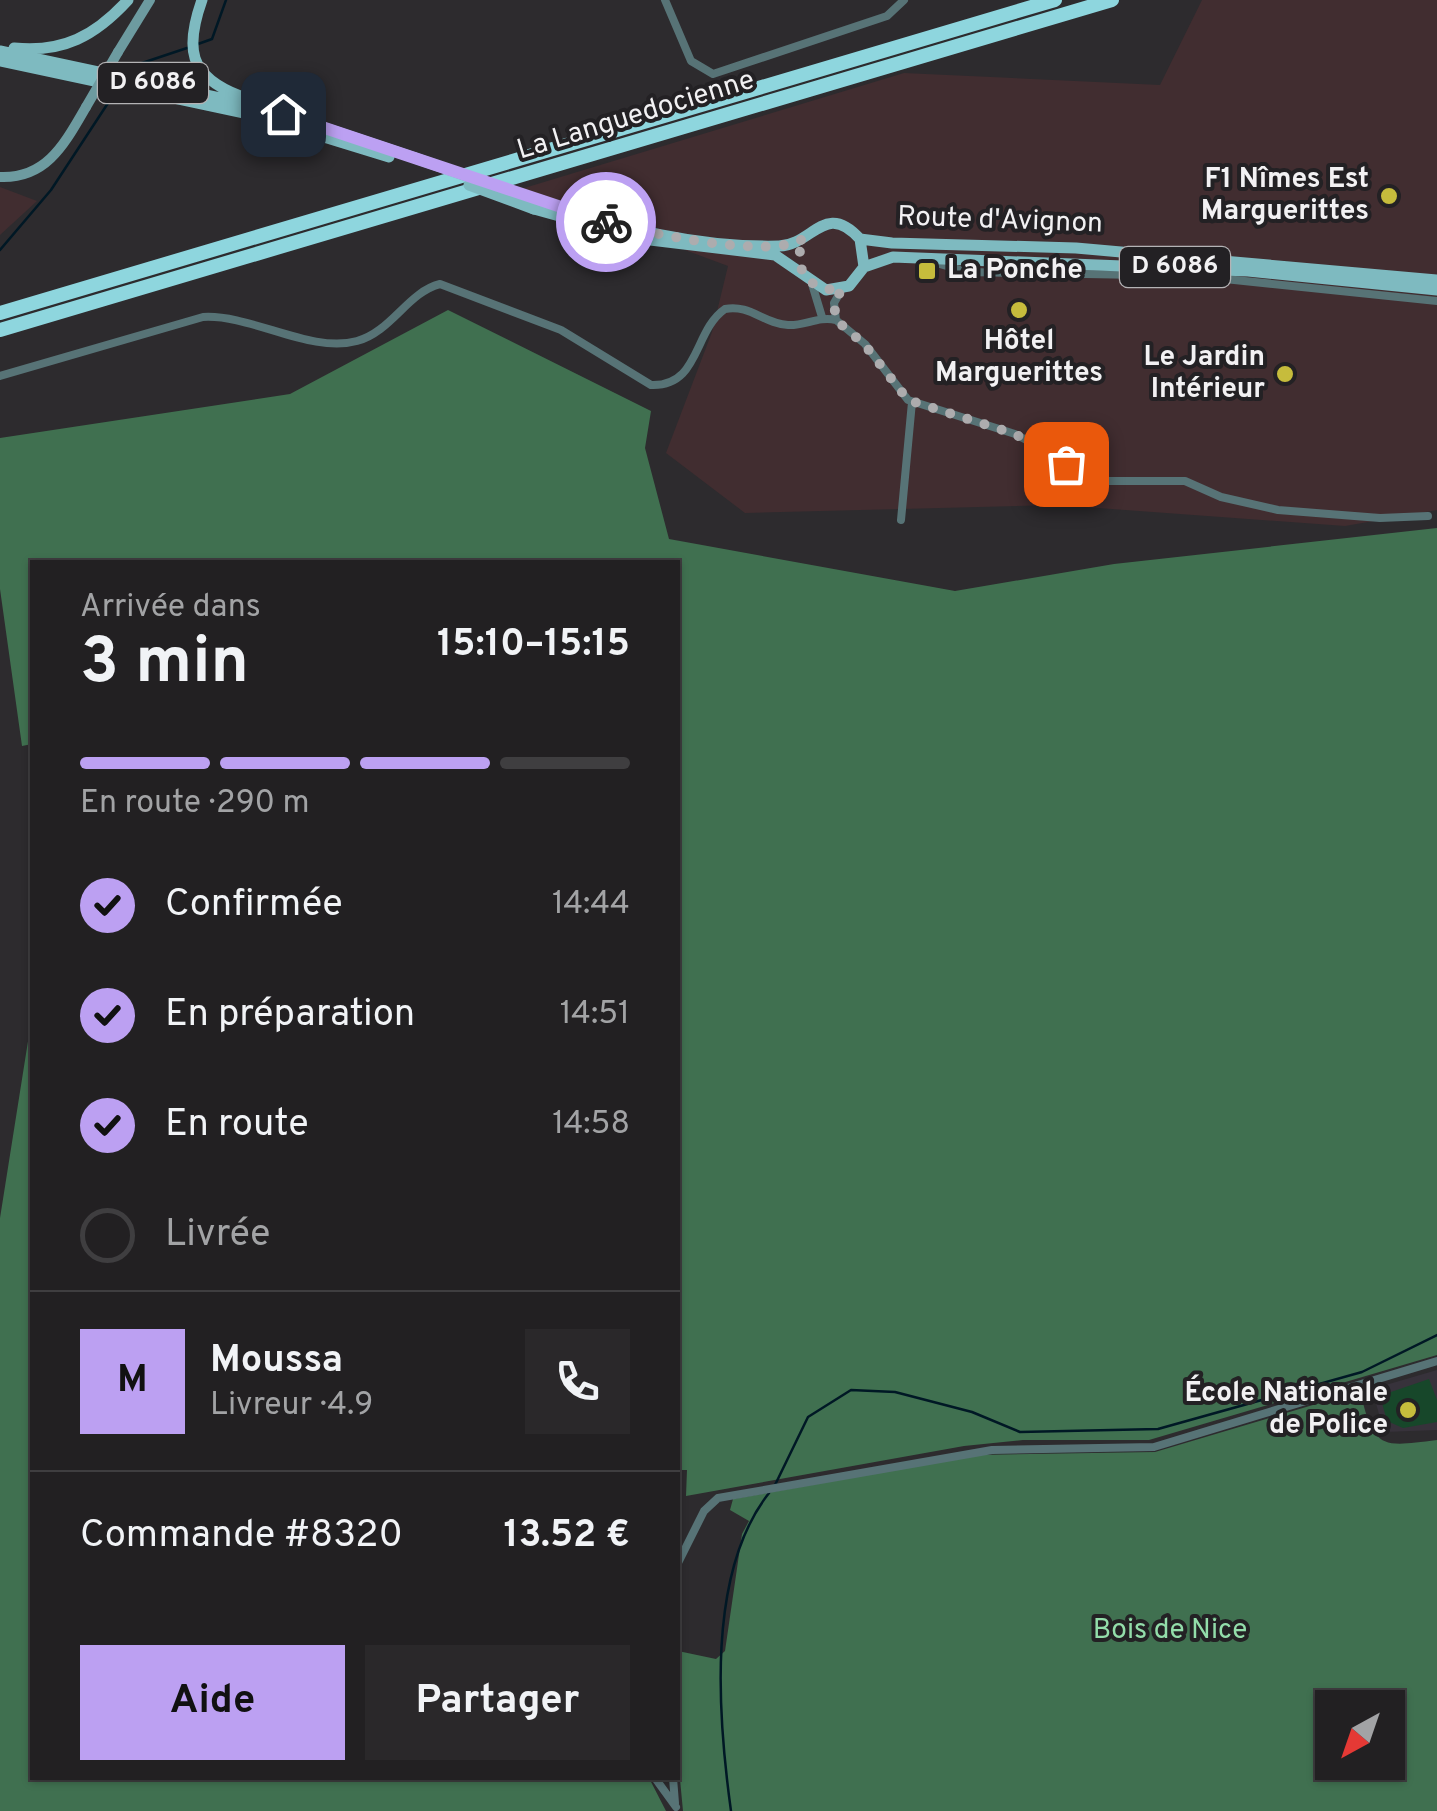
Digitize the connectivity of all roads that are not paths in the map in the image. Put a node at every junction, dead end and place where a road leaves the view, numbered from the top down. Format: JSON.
{"nodes":[{"id":1,"x":128,"y":0,"type":"edge"},
{"id":2,"x":150,"y":0,"type":"edge"},
{"id":3,"x":202,"y":0,"type":"edge"},
{"id":4,"x":665,"y":0,"type":"edge"},
{"id":5,"x":904,"y":0,"type":"edge"},
{"id":6,"x":1055,"y":0,"type":"edge"},
{"id":7,"x":1112,"y":0,"type":"edge"},
{"id":8,"x":0,"y":49,"type":"edge"},
{"id":9,"x":0,"y":61,"type":"edge"},
{"id":10,"x":305,"y":120,"type":"junction"},
{"id":11,"x":414,"y":162,"type":"junction"},
{"id":12,"x":0,"y":177,"type":"edge"},
{"id":13,"x":540,"y":206,"type":"junction"},
{"id":14,"x":804,"y":238,"type":"junction"},
{"id":15,"x":860,"y":238,"type":"junction"},
{"id":16,"x":914,"y":257,"type":"junction"},
{"id":17,"x":864,"y":267,"type":"junction"},
{"id":18,"x":1437,"y":280,"type":"edge"},
{"id":19,"x":808,"y":281,"type":"junction"},
{"id":20,"x":842,"y":289,"type":"junction"},
{"id":21,"x":1437,"y":290,"type":"edge"},
{"id":22,"x":1437,"y":301,"type":"edge"},
{"id":23,"x":0,"y":313,"type":"edge"},
{"id":24,"x":822,"y":317,"type":"junction"},
{"id":25,"x":836,"y":320,"type":"junction"},
{"id":26,"x":0,"y":330,"type":"edge"},
{"id":27,"x":0,"y":376,"type":"edge"},
{"id":28,"x":912,"y":402,"type":"junction"},
{"id":29,"x":1428,"y":516,"type":"dead end"},
{"id":30,"x":901,"y":520,"type":"dead end"},
{"id":31,"x":1437,"y":1361,"type":"edge"},
{"id":32,"x":680,"y":1559,"type":"edge"},
{"id":33,"x":656,"y":1780,"type":"edge"},
{"id":34,"x":673,"y":1780,"type":"edge"},
{"id":35,"x":676,"y":1809,"type":"edge"}],
"edges":[{"from":1,"to":8,"type":"main road"},
{"from":2,"to":12,"type":"main road","bridge":true},
{"from":3,"to":10,"type":"main road"},
{"from":4,"to":5,"type":"street"},
{"from":6,"to":23,"type":"highway","name":"La Languedocienne"},
{"from":7,"to":26,"type":"highway","name":"La Languedocienne"},
{"from":8,"to":10,"type":"main road","number":"D 6086"},
{"from":9,"to":11,"type":"main road","number":"D 6086"},
{"from":10,"to":11,"type":"main road","number":"D 6086"},
{"from":11,"to":13,"type":"main road","number":"D 6086","bridge":true},
{"from":13,"to":14,"type":"main road","number":"D 6086"},
{"from":13,"to":19,"type":"main road","number":"D 6086"},
{"from":14,"to":15,"type":"main road"},
{"from":14,"to":19,"type":"main road"},
{"from":15,"to":17,"type":"main road"},
{"from":15,"to":18,"type":"main road","name":"Route d'Avignon","number":"D 6086"},
{"from":16,"to":17,"type":"main road","name":"Route d'Avignon","number":"D 6086"},
{"from":16,"to":21,"type":"main road","name":"Route d'Avignon","number":"D 6086"},
{"from":16,"to":22,"type":"street"},
{"from":17,"to":20,"type":"main road"},
{"from":19,"to":20,"type":"main road"},
{"from":19,"to":24,"type":"street"},
{"from":20,"to":25,"type":"street"},
{"from":24,"to":25,"type":"street"},
{"from":24,"to":27,"type":"street"},
{"from":25,"to":28,"type":"street"},
{"from":28,"to":29,"type":"street"},
{"from":28,"to":30,"type":"street"},
{"from":31,"to":32,"type":"street"},
{"from":33,"to":35,"type":"street"},
{"from":34,"to":35,"type":"street"}]}
